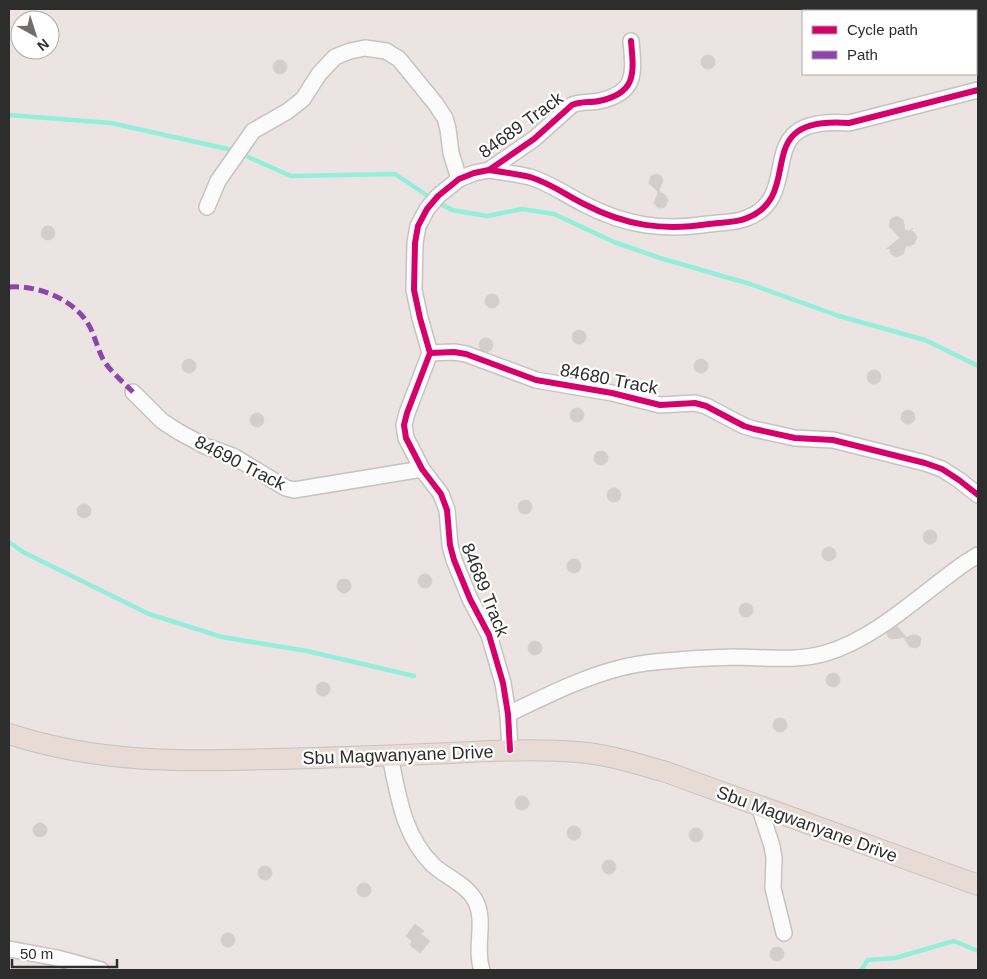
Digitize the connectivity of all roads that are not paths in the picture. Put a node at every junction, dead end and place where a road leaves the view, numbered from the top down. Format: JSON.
{"nodes":[{"id":1,"x":631,"y":41,"type":"dead end"},
{"id":2,"x":978,"y":90,"type":"edge"},
{"id":3,"x":489,"y":170,"type":"junction"},
{"id":4,"x":459,"y":180,"type":"junction"},
{"id":5,"x":207,"y":207,"type":"dead end"},
{"id":6,"x":430,"y":353,"type":"junction"},
{"id":7,"x":133,"y":392,"type":"dead end"},
{"id":8,"x":422,"y":469,"type":"junction"},
{"id":9,"x":978,"y":495,"type":"edge"},
{"id":10,"x":978,"y":555,"type":"edge"},
{"id":11,"x":508,"y":714,"type":"junction"},
{"id":12,"x":9,"y":734,"type":"edge"},
{"id":13,"x":510,"y":750,"type":"junction"},
{"id":14,"x":390,"y":756,"type":"junction"},
{"id":15,"x":759,"y":806,"type":"junction"},
{"id":16,"x":978,"y":886,"type":"edge"},
{"id":17,"x":784,"y":933,"type":"dead end"},
{"id":18,"x":9,"y":950,"type":"edge"},
{"id":19,"x":101,"y":970,"type":"edge"},
{"id":20,"x":482,"y":970,"type":"edge"}],
"edges":[{"from":1,"to":3,"type":"street","name":"84689 Track"},
{"from":2,"to":3,"type":"street"},
{"from":3,"to":4,"type":"street","name":"84689 Track"},
{"from":4,"to":5,"type":"street"},
{"from":4,"to":6,"type":"street","name":"84689 Track"},
{"from":6,"to":8,"type":"street","name":"84689 Track"},
{"from":6,"to":9,"type":"street","name":"84680 Track"},
{"from":7,"to":8,"type":"street","name":"84690 Track"},
{"from":8,"to":11,"type":"street","name":"84689 Track"},
{"from":10,"to":11,"type":"street"},
{"from":11,"to":13,"type":"street","name":"84689 Track"},
{"from":12,"to":14,"type":"main road","name":"Sbu Magwanyane Drive"},
{"from":13,"to":14,"type":"main road","name":"Sbu Magwanyane Drive"},
{"from":13,"to":15,"type":"main road","name":"Sbu Magwanyane Drive"},
{"from":14,"to":20,"type":"street"},
{"from":15,"to":16,"type":"main road","name":"Sbu Magwanyane Drive"},
{"from":15,"to":17,"type":"street"},
{"from":18,"to":19,"type":"street"}]}
